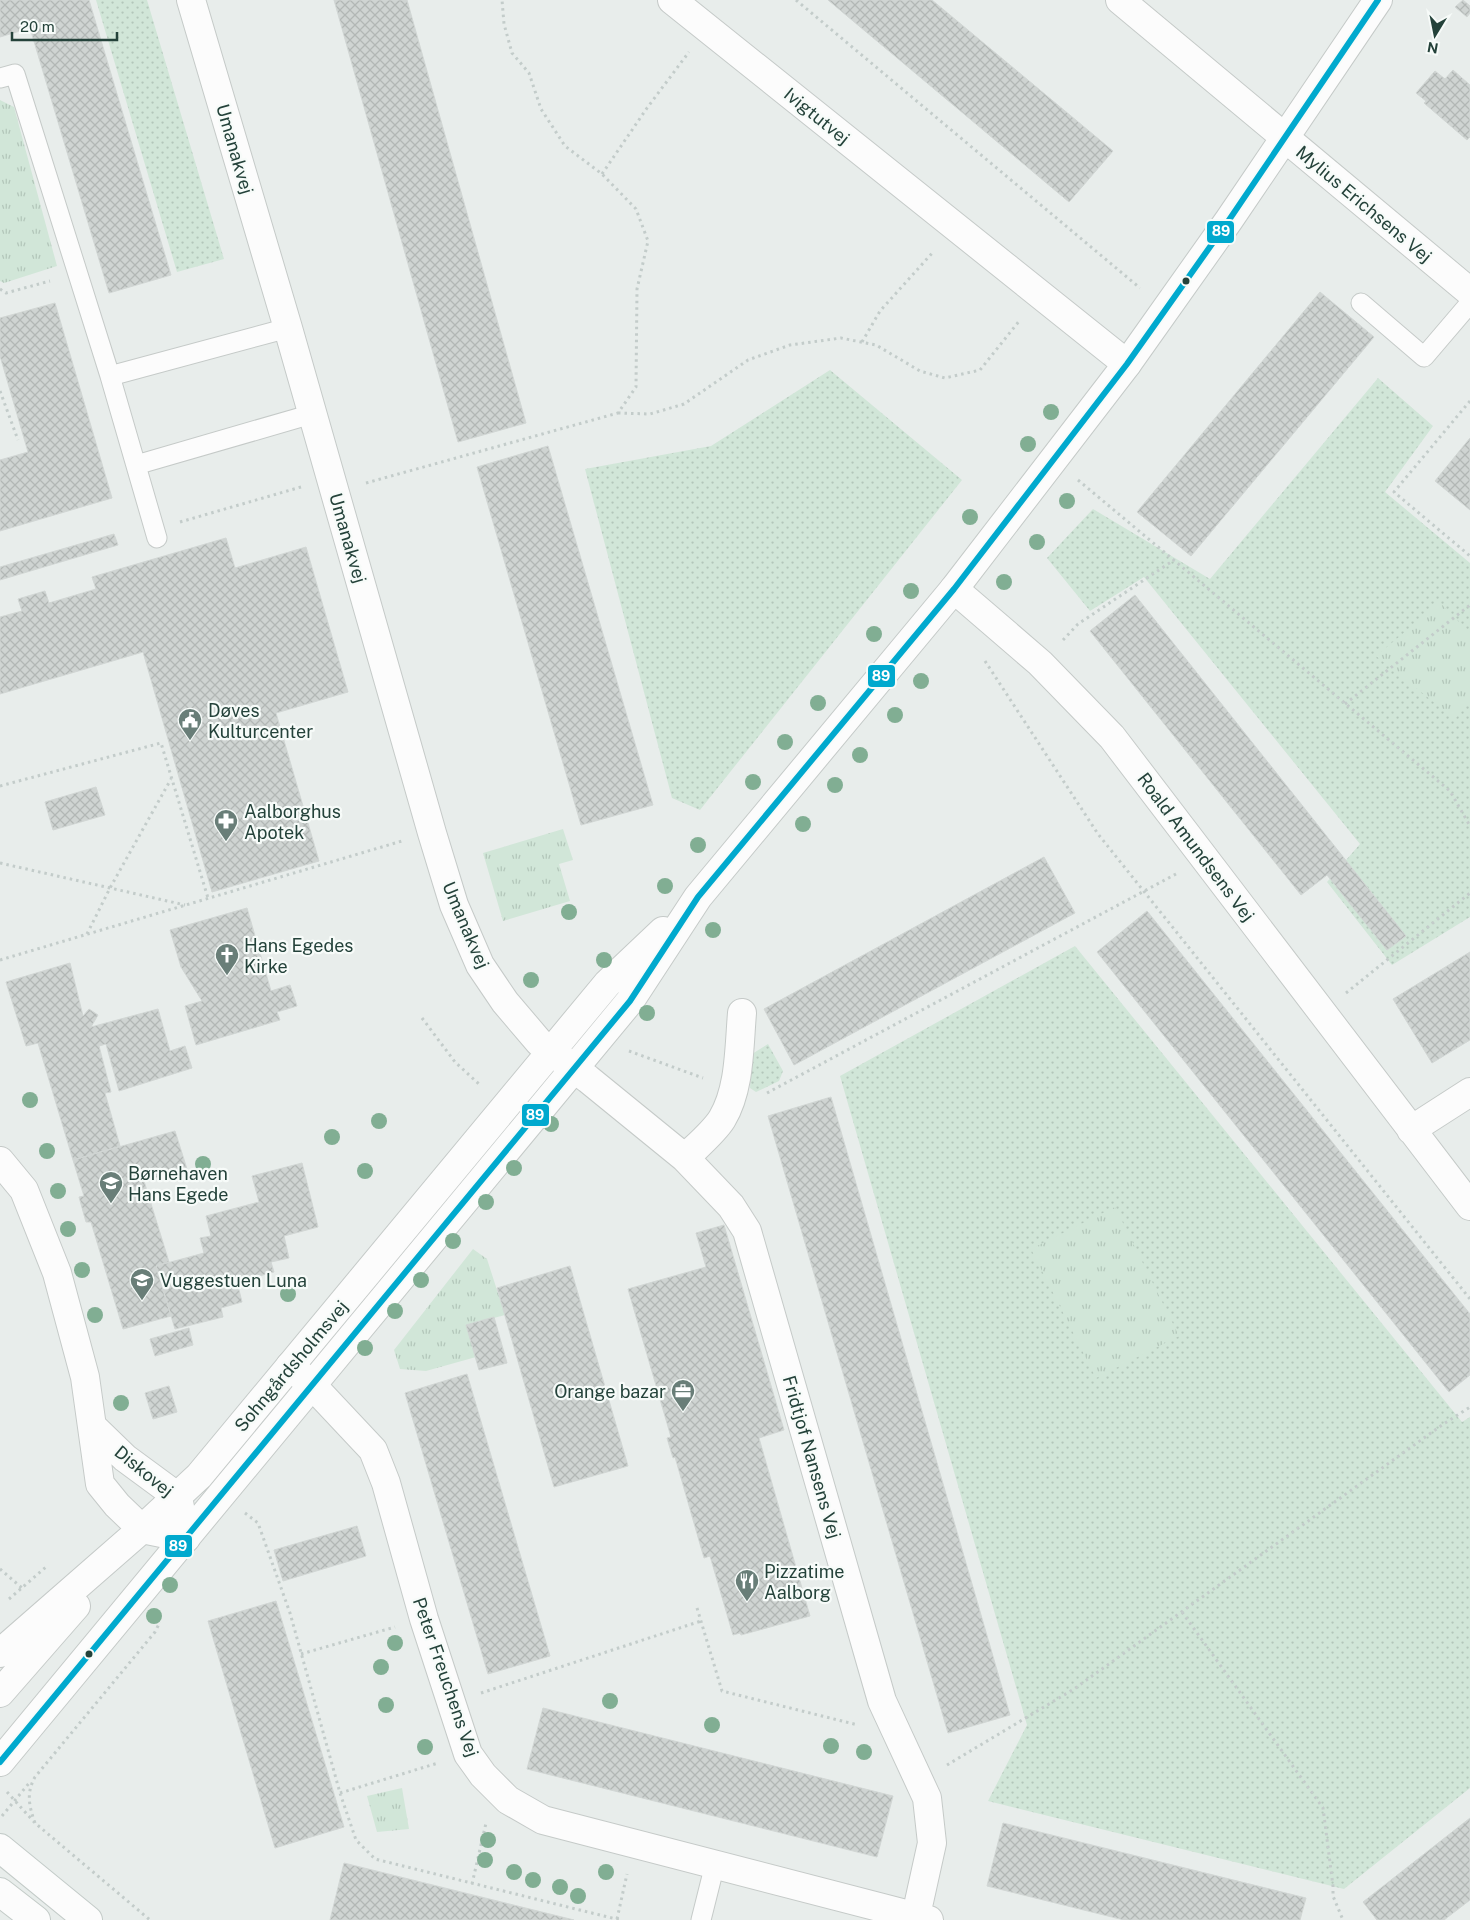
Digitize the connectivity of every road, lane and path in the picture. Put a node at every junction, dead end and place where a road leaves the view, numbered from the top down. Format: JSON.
{"nodes":[{"id":1,"x":191,"y":0,"type":"edge"},
{"id":2,"x":502,"y":0,"type":"edge"},
{"id":3,"x":672,"y":0,"type":"edge"},
{"id":4,"x":796,"y":0,"type":"edge"},
{"id":5,"x":1120,"y":0,"type":"edge"},
{"id":6,"x":1378,"y":0,"type":"edge"},
{"id":7,"x":707,"y":28,"type":"junction"},
{"id":8,"x":0,"y":78,"type":"edge"},
{"id":9,"x":1285,"y":138,"type":"junction"},
{"id":10,"x":602,"y":174,"type":"junction"},
{"id":11,"x":955,"y":226,"type":"junction"},
{"id":12,"x":78,"y":274,"type":"junction"},
{"id":13,"x":1467,"y":287,"type":"edge"},
{"id":14,"x":0,"y":290,"type":"edge"},
{"id":15,"x":6,"y":294,"type":"junction"},
{"id":16,"x":1040,"y":294,"type":"junction"},
{"id":17,"x":0,"y":295,"type":"edge"},
{"id":18,"x":1361,"y":302,"type":"dead end"},
{"id":19,"x":1166,"y":310,"type":"junction"},
{"id":20,"x":288,"y":328,"type":"junction"},
{"id":21,"x":862,"y":342,"type":"junction"},
{"id":22,"x":1127,"y":364,"type":"junction"},
{"id":23,"x":110,"y":376,"type":"junction"},
{"id":24,"x":0,"y":392,"type":"edge"},
{"id":25,"x":1470,"y":401,"type":"edge"},
{"id":26,"x":618,"y":412,"type":"junction"},
{"id":27,"x":312,"y":414,"type":"junction"},
{"id":28,"x":18,"y":440,"type":"dead end"},
{"id":29,"x":1053,"y":458,"type":"junction"},
{"id":30,"x":136,"y":465,"type":"junction"},
{"id":31,"x":332,"y":485,"type":"junction"},
{"id":32,"x":156,"y":534,"type":"joint"},
{"id":33,"x":1470,"y":556,"type":"edge"},
{"id":34,"x":1174,"y":560,"type":"junction"},
{"id":35,"x":954,"y":589,"type":"junction"},
{"id":36,"x":1470,"y":605,"type":"edge"},
{"id":37,"x":982,"y":656,"type":"dead end"},
{"id":38,"x":1040,"y":663,"type":"junction"},
{"id":39,"x":1345,"y":704,"type":"junction"},
{"id":40,"x":172,"y":779,"type":"junction"},
{"id":41,"x":0,"y":786,"type":"edge"},
{"id":42,"x":1470,"y":826,"type":"edge"},
{"id":43,"x":432,"y":833,"type":"junction"},
{"id":44,"x":1204,"y":858,"type":"junction"},
{"id":45,"x":0,"y":863,"type":"edge"},
{"id":46,"x":110,"y":888,"type":"junction"},
{"id":47,"x":1144,"y":892,"type":"junction"},
{"id":48,"x":1470,"y":893,"type":"edge"},
{"id":49,"x":698,"y":897,"type":"junction"},
{"id":50,"x":208,"y":898,"type":"junction"},
{"id":51,"x":186,"y":905,"type":"junction"},
{"id":52,"x":87,"y":935,"type":"junction"},
{"id":53,"x":0,"y":960,"type":"edge"},
{"id":54,"x":1322,"y":1012,"type":"junction"},
{"id":55,"x":742,"y":1013,"type":"dead end"},
{"id":56,"x":422,"y":1018,"type":"dead end"},
{"id":57,"x":628,"y":1051,"type":"dead end"},
{"id":58,"x":552,"y":1052,"type":"junction"},
{"id":59,"x":573,"y":1068,"type":"junction"},
{"id":60,"x":1470,"y":1092,"type":"edge"},
{"id":61,"x":731,"y":1096,"type":"junction"},
{"id":62,"x":505,"y":1108,"type":"junction"},
{"id":63,"x":1411,"y":1130,"type":"junction"},
{"id":64,"x":684,"y":1158,"type":"junction"},
{"id":65,"x":0,"y":1161,"type":"edge"},
{"id":66,"x":1470,"y":1206,"type":"edge"},
{"id":67,"x":1470,"y":1299,"type":"edge"},
{"id":68,"x":290,"y":1366,"type":"junction"},
{"id":69,"x":311,"y":1384,"type":"junction"},
{"id":70,"x":1470,"y":1407,"type":"edge"},
{"id":71,"x":92,"y":1426,"type":"junction"},
{"id":72,"x":222,"y":1494,"type":"junction"},
{"id":73,"x":178,"y":1497,"type":"junction"},
{"id":74,"x":142,"y":1529,"type":"junction"},
{"id":75,"x":186,"y":1538,"type":"junction"},
{"id":76,"x":0,"y":1569,"type":"edge"},
{"id":77,"x":4,"y":1572,"type":"dead end"},
{"id":78,"x":697,"y":1608,"type":"dead end"},
{"id":79,"x":1182,"y":1612,"type":"junction"},
{"id":80,"x":424,"y":1619,"type":"junction"},
{"id":81,"x":701,"y":1621,"type":"junction"},
{"id":82,"x":0,"y":1652,"type":"edge"},
{"id":83,"x":302,"y":1654,"type":"junction"},
{"id":84,"x":0,"y":1693,"type":"edge"},
{"id":85,"x":451,"y":1702,"type":"junction"},
{"id":86,"x":890,"y":1715,"type":"junction"},
{"id":87,"x":468,"y":1754,"type":"junction"},
{"id":88,"x":0,"y":1762,"type":"edge"},
{"id":89,"x":41,"y":1770,"type":"dead end"},
{"id":90,"x":35,"y":1777,"type":"junction"},
{"id":91,"x":920,"y":1781,"type":"junction"},
{"id":92,"x":5,"y":1790,"type":"dead end"},
{"id":93,"x":500,"y":1791,"type":"junction"},
{"id":94,"x":340,"y":1793,"type":"junction"},
{"id":95,"x":14,"y":1802,"type":"junction"},
{"id":96,"x":0,"y":1818,"type":"edge"},
{"id":97,"x":35,"y":1822,"type":"junction"},
{"id":98,"x":634,"y":1843,"type":"junction"},
{"id":99,"x":0,"y":1848,"type":"edge"},
{"id":100,"x":715,"y":1864,"type":"junction"},
{"id":101,"x":472,"y":1884,"type":"junction"},
{"id":102,"x":0,"y":1892,"type":"edge"},
{"id":103,"x":920,"y":1919,"type":"edge"},
{"id":104,"x":36,"y":1920,"type":"edge"},
{"id":105,"x":88,"y":1920,"type":"edge"},
{"id":106,"x":150,"y":1920,"type":"edge"},
{"id":107,"x":618,"y":1920,"type":"edge"},
{"id":108,"x":701,"y":1920,"type":"edge"},
{"id":109,"x":1343,"y":1920,"type":"edge"}],
"edges":[{"from":1,"to":20,"type":"street","name":"Umanakvej"},
{"from":2,"to":10,"type":"path"},
{"from":3,"to":7,"type":"street","name":"Ivigtutvej"},
{"from":4,"to":19,"type":"path"},
{"from":5,"to":9,"type":"street","name":"Mylius Erichsens Vej"},
{"from":6,"to":9,"type":"street","name":"Sohngårdsholmsvej"},
{"from":7,"to":10,"type":"path"},
{"from":7,"to":11,"type":"street","name":"Ivigtutvej"},
{"from":8,"to":12,"type":"lane"},
{"from":9,"to":13,"type":"street","name":"Mylius Erichsens Vej"},
{"from":9,"to":19,"type":"street","name":"Sohngårdsholmsvej"},
{"from":10,"to":26,"type":"path"},
{"from":11,"to":16,"type":"street","name":"Ivigtutvej"},
{"from":11,"to":21,"type":"path"},
{"from":12,"to":15,"type":"path"},
{"from":12,"to":23,"type":"lane"},
{"from":13,"to":18,"type":"lane"},
{"from":14,"to":15,"type":"path"},
{"from":15,"to":17,"type":"path"},
{"from":16,"to":21,"type":"path"},
{"from":16,"to":22,"type":"street","name":"Ivigtutvej"},
{"from":19,"to":22,"type":"street","name":"Sohngårdsholmsvej"},
{"from":20,"to":23,"type":"lane"},
{"from":20,"to":27,"type":"street","name":"Umanakvej"},
{"from":21,"to":26,"type":"path"},
{"from":22,"to":29,"type":"street","name":"Sohngårdsholmsvej"},
{"from":23,"to":30,"type":"lane"},
{"from":24,"to":28,"type":"path"},
{"from":25,"to":33,"type":"path"},
{"from":26,"to":31,"type":"path"},
{"from":27,"to":30,"type":"lane"},
{"from":27,"to":31,"type":"street","name":"Umanakvej"},
{"from":29,"to":34,"type":"path"},
{"from":29,"to":35,"type":"street","name":"Sohngårdsholmsvej"},
{"from":30,"to":32,"type":"lane"},
{"from":31,"to":32,"type":"path"},
{"from":31,"to":43,"type":"street","name":"Umanakvej"},
{"from":34,"to":38,"type":"path"},
{"from":34,"to":39,"type":"path"},
{"from":35,"to":38,"type":"street","name":"Roald Amundsens Vej"},
{"from":35,"to":49,"type":"street","name":"Sohngårdsholmsvej"},
{"from":36,"to":39,"type":"path"},
{"from":37,"to":47,"type":"path"},
{"from":38,"to":44,"type":"street","name":"Roald Amundsens Vej"},
{"from":39,"to":42,"type":"path"},
{"from":40,"to":41,"type":"path"},
{"from":40,"to":46,"type":"path"},
{"from":40,"to":50,"type":"path"},
{"from":43,"to":50,"type":"path"},
{"from":43,"to":58,"type":"street","name":"Umanakvej"},
{"from":44,"to":47,"type":"path"},
{"from":44,"to":54,"type":"street","name":"Roald Amundsens Vej"},
{"from":45,"to":46,"type":"path"},
{"from":46,"to":51,"type":"path"},
{"from":46,"to":52,"type":"path"},
{"from":47,"to":61,"type":"path"},
{"from":47,"to":67,"type":"path"},
{"from":48,"to":54,"type":"path"},
{"from":49,"to":58,"type":"street","name":"Sohngårdsholmsvej"},
{"from":49,"to":59,"type":"street","name":"Sohngårdsholmsvej"},
{"from":50,"to":51,"type":"path"},
{"from":51,"to":52,"type":"path"},
{"from":52,"to":53,"type":"path"},
{"from":54,"to":63,"type":"street","name":"Roald Amundsens Vej"},
{"from":55,"to":61,"type":"street"},
{"from":56,"to":62,"type":"path"},
{"from":57,"to":61,"type":"path"},
{"from":58,"to":59,"type":"street"},
{"from":58,"to":62,"type":"street","name":"Sohngårdsholmsvej"},
{"from":59,"to":64,"type":"street","name":"Fridtjof Nansens Vej"},
{"from":59,"to":69,"type":"street","name":"Sohngårdsholmsvej"},
{"from":60,"to":63,"type":"street"},
{"from":61,"to":64,"type":"street"},
{"from":62,"to":68,"type":"street","name":"Sohngårdsholmsvej"},
{"from":63,"to":66,"type":"street","name":"Roald Amundsens Vej"},
{"from":64,"to":86,"type":"street","name":"Fridtjof Nansens Vej"},
{"from":65,"to":71,"type":"street","name":"Diskovej"},
{"from":68,"to":69,"type":"street","name":"Peter Freuchens Vej"},
{"from":68,"to":73,"type":"street","name":"Sohngårdsholmsvej"},
{"from":69,"to":72,"type":"street","name":"Sohngårdsholmsvej"},
{"from":69,"to":80,"type":"street","name":"Peter Freuchens Vej"},
{"from":70,"to":79,"type":"path"},
{"from":71,"to":73,"type":"street","name":"Diskovej"},
{"from":71,"to":74,"type":"street","name":"Diskovej"},
{"from":72,"to":75,"type":"street","name":"Sohngårdsholmsvej"},
{"from":72,"to":83,"type":"path"},
{"from":73,"to":74,"type":"street","name":"Sohngårdsholmsvej"},
{"from":73,"to":75,"type":"street","name":"Diskovej"},
{"from":74,"to":75,"type":"street"},
{"from":74,"to":82,"type":"street","name":"Sohngårdsholmsvej"},
{"from":74,"to":84,"type":"street"},
{"from":75,"to":88,"type":"street","name":"Sohngårdsholmsvej"},
{"from":76,"to":77,"type":"path"},
{"from":78,"to":81,"type":"path"},
{"from":79,"to":91,"type":"path"},
{"from":79,"to":109,"type":"path"},
{"from":80,"to":83,"type":"path"},
{"from":80,"to":85,"type":"street","name":"Peter Freuchens Vej"},
{"from":81,"to":85,"type":"path"},
{"from":81,"to":86,"type":"path"},
{"from":83,"to":94,"type":"path"},
{"from":85,"to":87,"type":"street","name":"Peter Freuchens Vej"},
{"from":86,"to":91,"type":"street","name":"Fridtjof Nansens Vej"},
{"from":87,"to":93,"type":"street","name":"Peter Freuchens Vej"},
{"from":87,"to":94,"type":"path"},
{"from":89,"to":90,"type":"path"},
{"from":90,"to":95,"type":"path"},
{"from":90,"to":97,"type":"path"},
{"from":91,"to":103,"type":"street","name":"Fridtjof Nansens Vej"},
{"from":92,"to":95,"type":"path"},
{"from":93,"to":98,"type":"street","name":"Peter Freuchens Vej"},
{"from":93,"to":101,"type":"path"},
{"from":94,"to":101,"type":"path"},
{"from":95,"to":96,"type":"path"},
{"from":95,"to":97,"type":"path"},
{"from":97,"to":106,"type":"path"},
{"from":98,"to":100,"type":"street","name":"Peter Freuchens Vej"},
{"from":98,"to":107,"type":"path"},
{"from":99,"to":105,"type":"street"},
{"from":100,"to":103,"type":"street","name":"Peter Freuchens Vej"},
{"from":100,"to":108,"type":"lane"},
{"from":101,"to":107,"type":"path"},
{"from":102,"to":104,"type":"street"}]}
